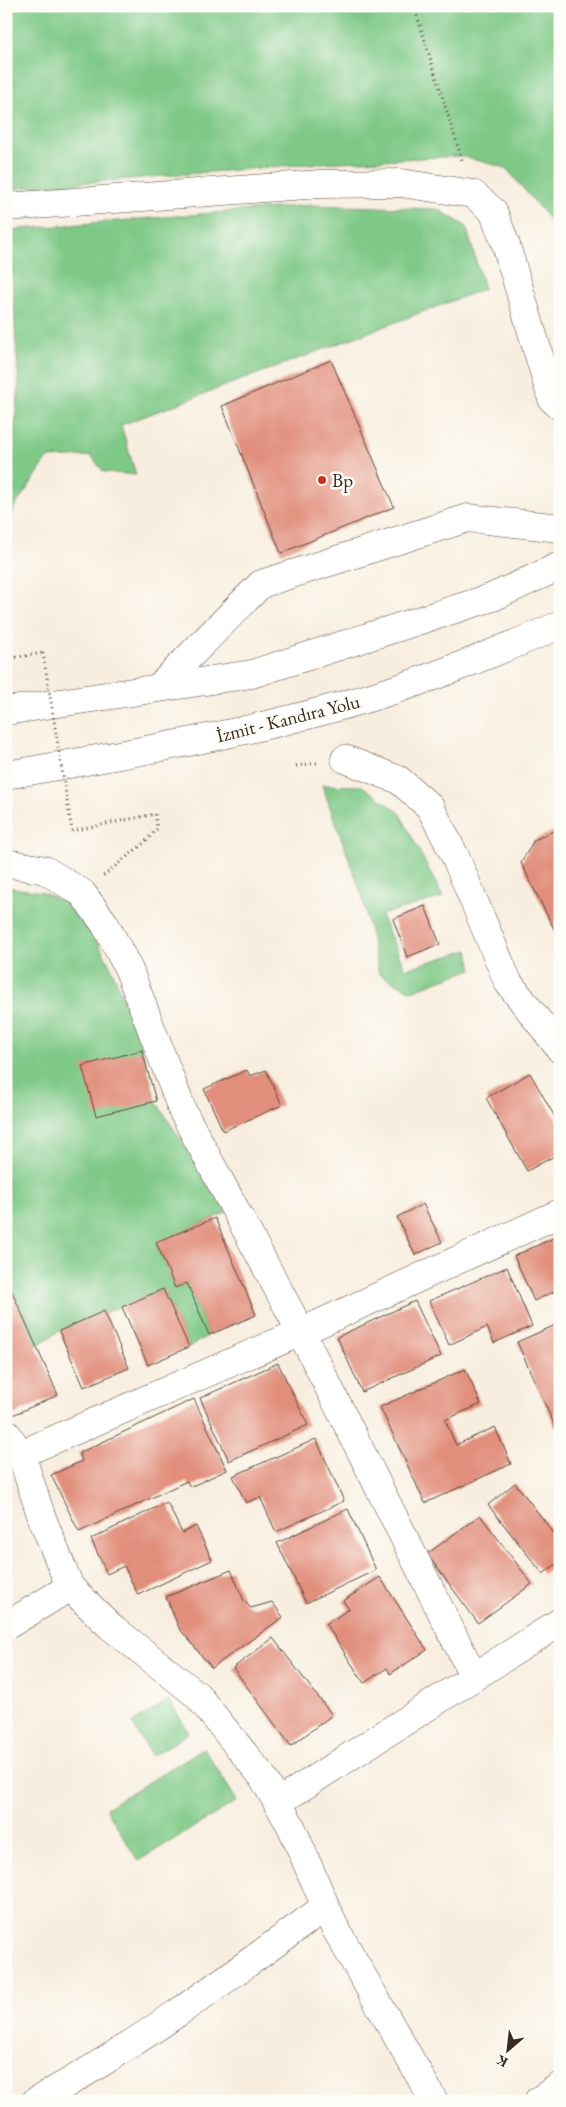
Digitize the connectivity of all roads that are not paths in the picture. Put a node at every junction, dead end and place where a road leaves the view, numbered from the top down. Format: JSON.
{"nodes":[{"id":1,"x":6,"y":206,"type":"edge"},
{"id":2,"x":560,"y":406,"type":"edge"},
{"id":3,"x":560,"y":528,"type":"edge"},
{"id":4,"x":560,"y":566,"type":"edge"},
{"id":5,"x":560,"y":625,"type":"edge"},
{"id":6,"x":158,"y":688,"type":"junction"},
{"id":7,"x":6,"y":711,"type":"edge"},
{"id":8,"x":345,"y":759,"type":"dead end"},
{"id":9,"x":6,"y":775,"type":"edge"},
{"id":10,"x":6,"y":863,"type":"edge"},
{"id":11,"x":560,"y":1049,"type":"edge"},
{"id":12,"x":560,"y":1213,"type":"edge"},
{"id":13,"x":301,"y":1332,"type":"junction"},
{"id":14,"x":11,"y":1446,"type":"edge"},
{"id":15,"x":70,"y":1587,"type":"junction"},
{"id":16,"x":560,"y":1622,"type":"edge"},
{"id":17,"x":6,"y":1626,"type":"edge"},
{"id":18,"x":474,"y":1677,"type":"junction"},
{"id":19,"x":278,"y":1803,"type":"junction"},
{"id":20,"x":325,"y":1907,"type":"junction"},
{"id":21,"x":560,"y":2086,"type":"edge"},
{"id":22,"x":36,"y":2101,"type":"edge"},
{"id":23,"x":434,"y":2101,"type":"edge"},
{"id":24,"x":538,"y":2101,"type":"edge"}],
"edges":[{"from":1,"to":2,"type":"main road"},
{"from":3,"to":6,"type":"main road"},
{"from":4,"to":6,"type":"main road"},
{"from":5,"to":9,"type":"main road","name":"İzmit - Kandıra Yolu"},
{"from":6,"to":7,"type":"main road"},
{"from":8,"to":11,"type":"main road"},
{"from":10,"to":13,"type":"main road"},
{"from":12,"to":13,"type":"main road"},
{"from":13,"to":14,"type":"main road"},
{"from":13,"to":18,"type":"main road"},
{"from":14,"to":15,"type":"main road"},
{"from":15,"to":17,"type":"main road"},
{"from":15,"to":19,"type":"main road"},
{"from":16,"to":18,"type":"main road"},
{"from":18,"to":19,"type":"main road"},
{"from":19,"to":20,"type":"main road"},
{"from":20,"to":22,"type":"main road"},
{"from":20,"to":23,"type":"main road"},
{"from":21,"to":24,"type":"main road"}]}
